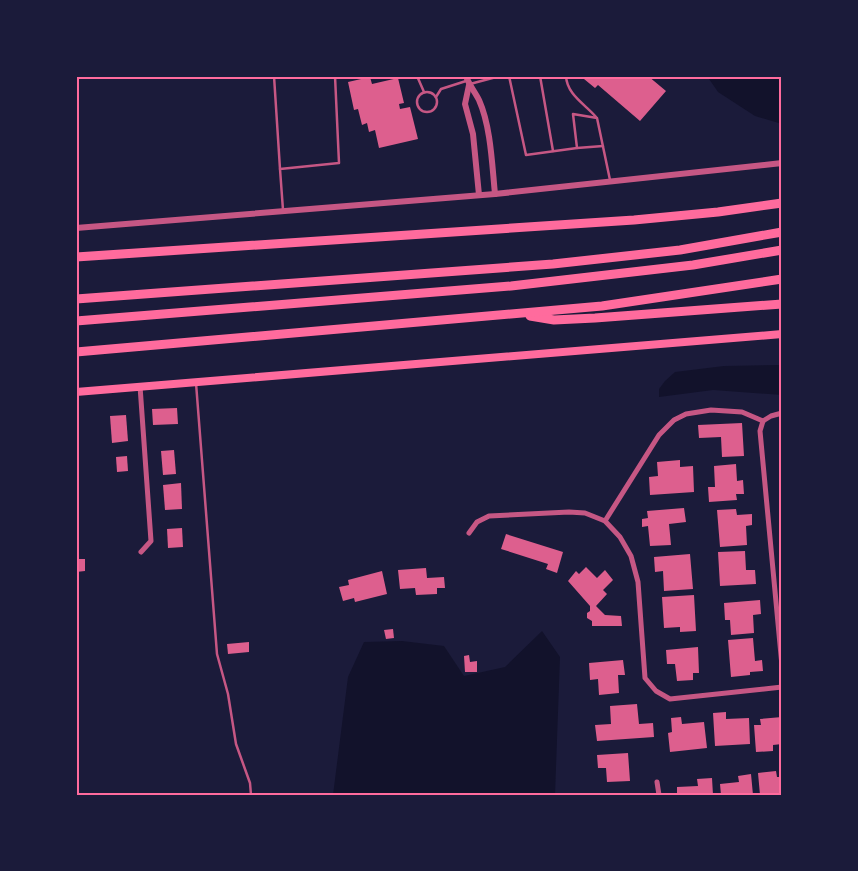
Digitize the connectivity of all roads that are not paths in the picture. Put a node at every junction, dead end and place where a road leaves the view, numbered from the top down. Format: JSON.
{"nodes":[{"id":1,"x":274,"y":76,"type":"edge"},
{"id":2,"x":335,"y":76,"type":"edge"},
{"id":3,"x":417,"y":76,"type":"edge"},
{"id":4,"x":500,"y":76,"type":"edge"},
{"id":5,"x":509,"y":76,"type":"edge"},
{"id":6,"x":540,"y":76,"type":"edge"},
{"id":7,"x":566,"y":76,"type":"edge"},
{"id":8,"x":468,"y":80,"type":"edge"},
{"id":9,"x":424,"y":92,"type":"junction"},
{"id":10,"x":436,"y":97,"type":"junction"},
{"id":11,"x":597,"y":118,"type":"junction"},
{"id":12,"x":602,"y":146,"type":"junction"},
{"id":13,"x":577,"y":148,"type":"junction"},
{"id":14,"x":554,"y":151,"type":"junction"},
{"id":15,"x":782,"y":163,"type":"edge"},
{"id":16,"x":280,"y":169,"type":"junction"},
{"id":17,"x":610,"y":181,"type":"junction"},
{"id":18,"x":495,"y":194,"type":"junction"},
{"id":19,"x":478,"y":195,"type":"junction"},
{"id":20,"x":782,"y":198,"type":"edge"},
{"id":21,"x":782,"y":203,"type":"edge"},
{"id":22,"x":283,"y":212,"type":"junction"},
{"id":23,"x":718,"y":212,"type":"junction"},
{"id":24,"x":76,"y":228,"type":"edge"},
{"id":25,"x":782,"y":232,"type":"edge"},
{"id":26,"x":782,"y":250,"type":"edge"},
{"id":27,"x":76,"y":258,"type":"edge"},
{"id":28,"x":782,"y":279,"type":"edge"},
{"id":29,"x":76,"y":299,"type":"edge"},
{"id":30,"x":782,"y":304,"type":"edge"},
{"id":31,"x":517,"y":314,"type":"junction"},
{"id":32,"x":76,"y":321,"type":"edge"},
{"id":33,"x":782,"y":334,"type":"edge"},
{"id":34,"x":76,"y":352,"type":"edge"},
{"id":35,"x":196,"y":382,"type":"junction"},
{"id":36,"x":140,"y":386,"type":"junction"},
{"id":37,"x":76,"y":392,"type":"edge"},
{"id":38,"x":782,"y":413,"type":"edge"},
{"id":39,"x":763,"y":421,"type":"junction"},
{"id":40,"x":605,"y":521,"type":"junction"},
{"id":41,"x":468,"y":533,"type":"dead end"},
{"id":42,"x":142,"y":552,"type":"dead end"},
{"id":43,"x":782,"y":666,"type":"edge"},
{"id":44,"x":782,"y":687,"type":"edge"},
{"id":45,"x":658,"y":782,"type":"dead end"},
{"id":46,"x":251,"y":795,"type":"edge"},
{"id":47,"x":658,"y":795,"type":"edge"}],
"edges":[{"from":1,"to":16,"type":"lane"},
{"from":2,"to":16,"type":"lane"},
{"from":3,"to":9,"type":"lane"},
{"from":4,"to":8,"type":"lane"},
{"from":5,"to":14,"type":"lane"},
{"from":6,"to":14,"type":"lane"},
{"from":7,"to":11,"type":"lane"},
{"from":8,"to":10,"type":"lane"},
{"from":8,"to":18,"type":"street"},
{"from":8,"to":19,"type":"street"},
{"from":9,"to":10,"type":"lane"},
{"from":9,"to":10,"type":"lane"},
{"from":11,"to":12,"type":"lane"},
{"from":11,"to":13,"type":"lane"},
{"from":12,"to":13,"type":"lane"},
{"from":12,"to":17,"type":"lane"},
{"from":13,"to":14,"type":"lane"},
{"from":15,"to":17,"type":"street"},
{"from":16,"to":22,"type":"lane"},
{"from":17,"to":18,"type":"street"},
{"from":18,"to":19,"type":"street"},
{"from":19,"to":22,"type":"street"},
{"from":20,"to":23,"type":"highway"},
{"from":21,"to":23,"type":"highway"},
{"from":22,"to":24,"type":"street"},
{"from":23,"to":27,"type":"highway"},
{"from":25,"to":29,"type":"highway"},
{"from":26,"to":32,"type":"highway"},
{"from":28,"to":31,"type":"highway"},
{"from":30,"to":31,"type":"highway"},
{"from":31,"to":34,"type":"highway"},
{"from":33,"to":35,"type":"main road"},
{"from":35,"to":36,"type":"main road"},
{"from":35,"to":46,"type":"lane"},
{"from":36,"to":37,"type":"main road"},
{"from":36,"to":42,"type":"street"},
{"from":38,"to":39,"type":"street"},
{"from":39,"to":40,"type":"street"},
{"from":39,"to":43,"type":"street"},
{"from":40,"to":41,"type":"street"},
{"from":40,"to":44,"type":"street"},
{"from":45,"to":47,"type":"street"}]}
